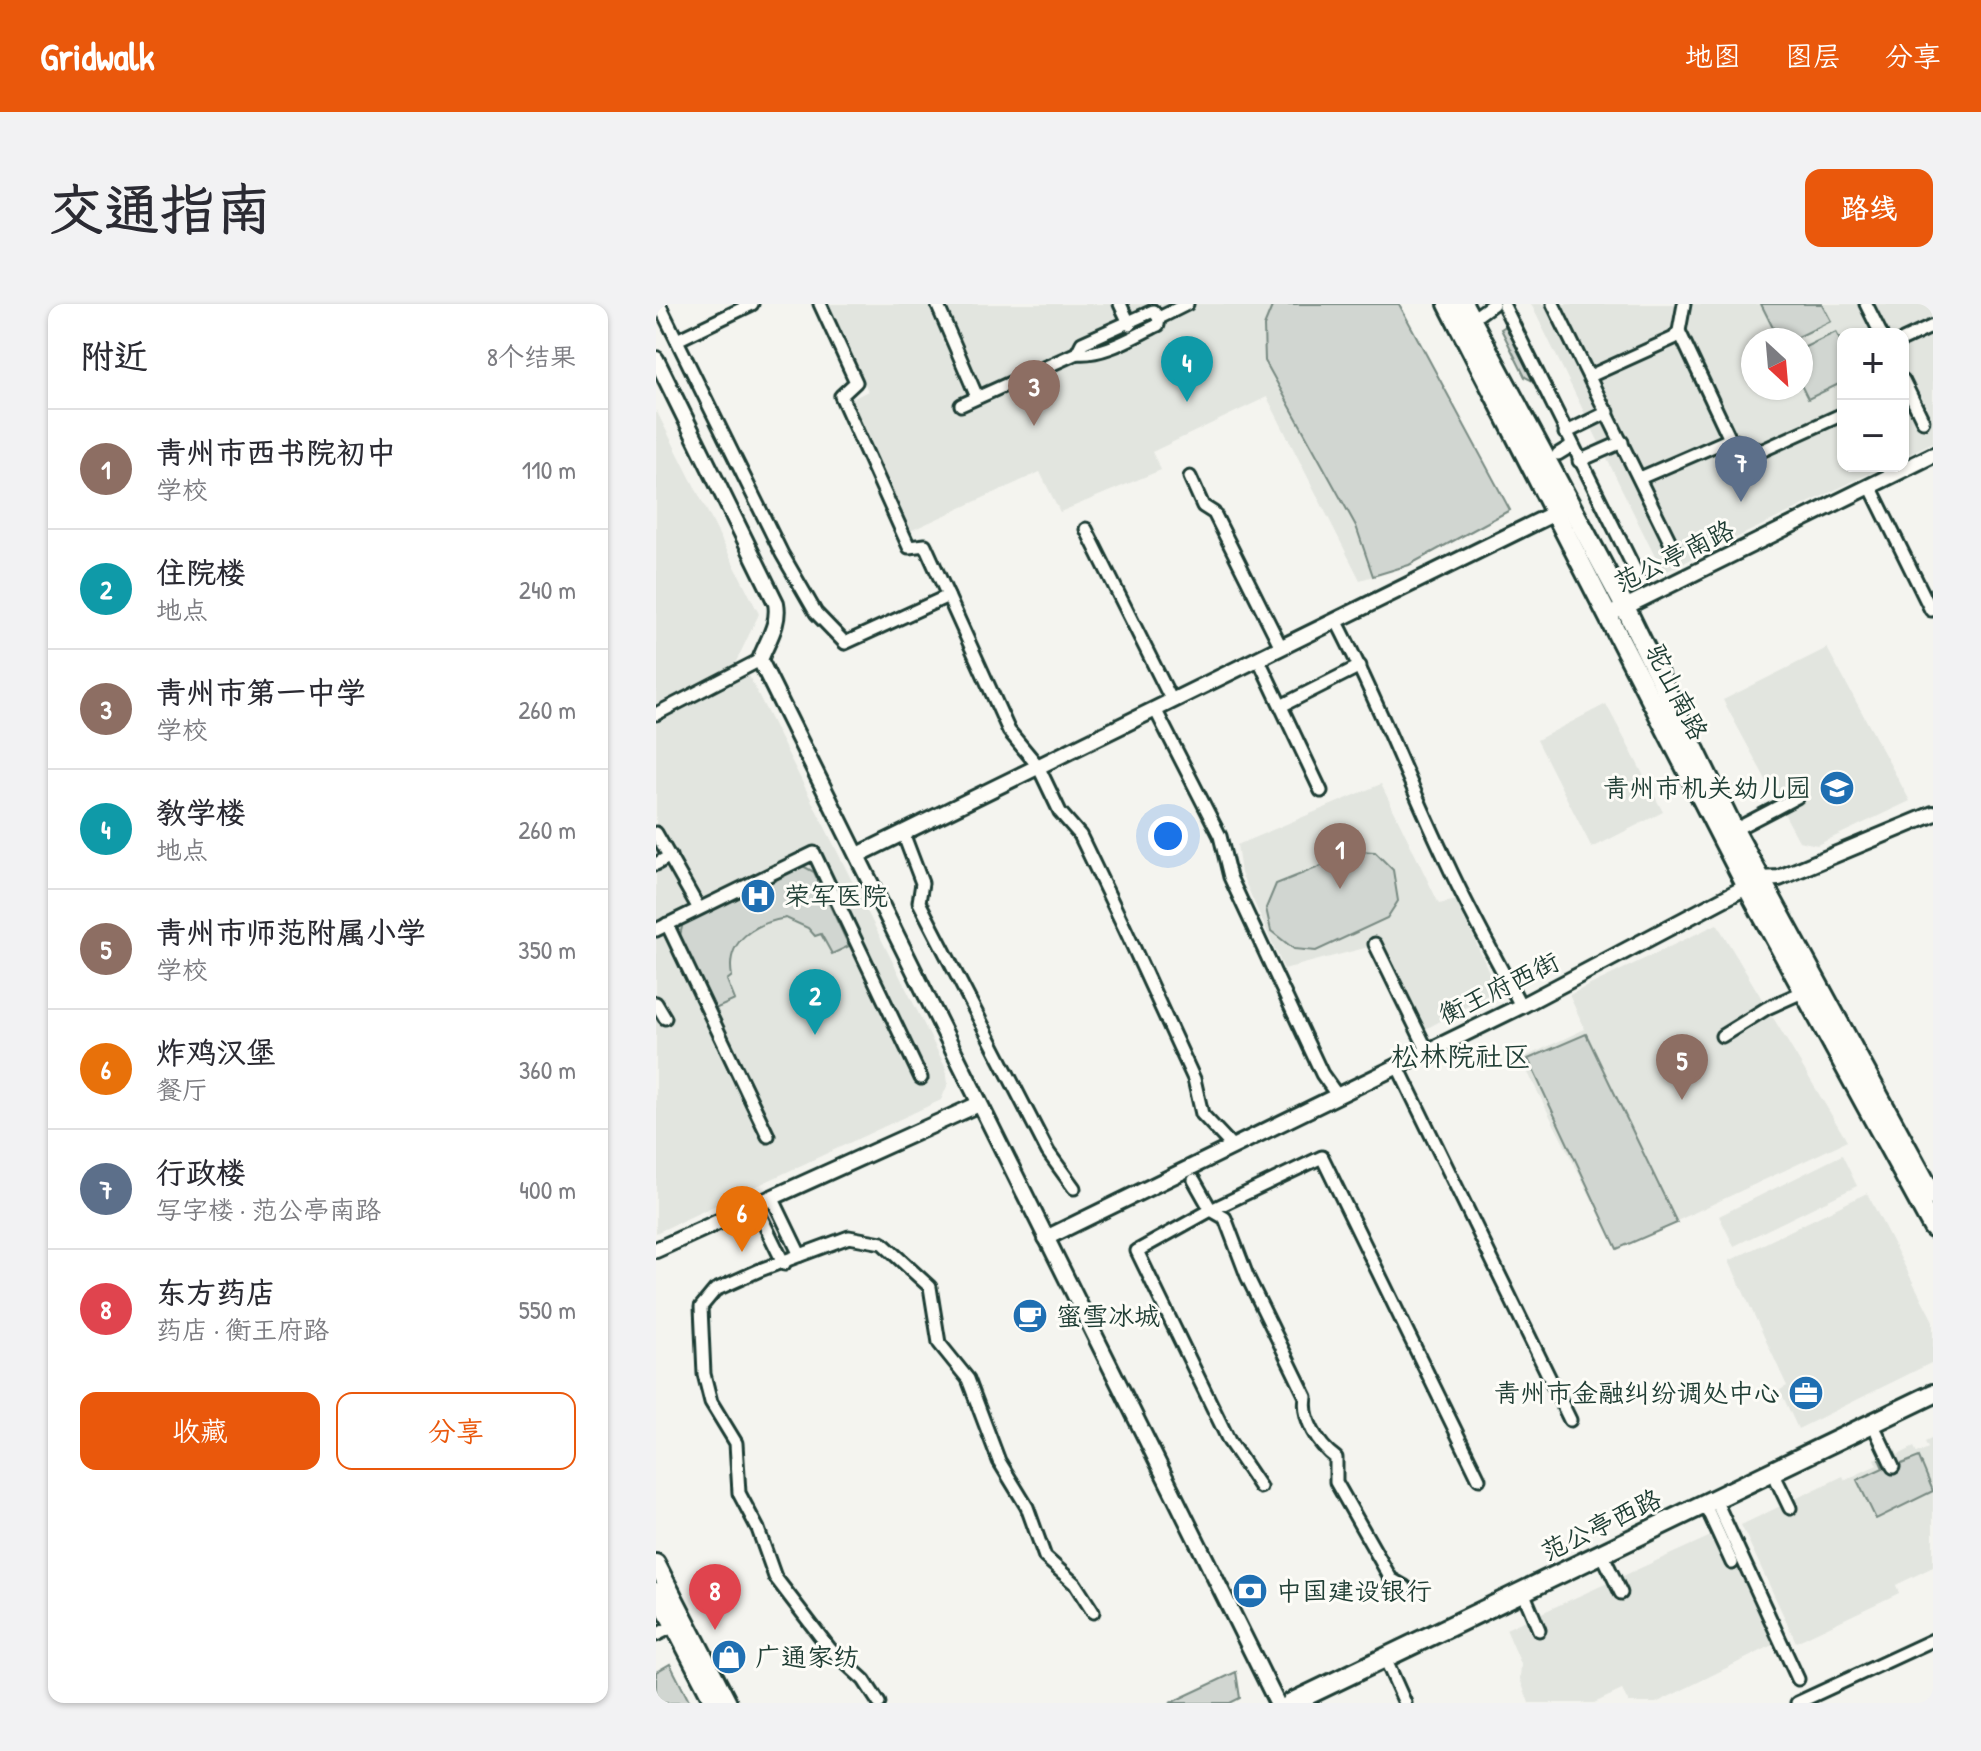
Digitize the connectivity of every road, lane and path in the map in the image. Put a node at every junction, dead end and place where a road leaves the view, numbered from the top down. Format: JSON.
{"nodes":[{"id":1,"x":659,"y":304,"type":"edge"},
{"id":2,"x":752,"y":304,"type":"edge"},
{"id":3,"x":820,"y":304,"type":"edge"},
{"id":4,"x":937,"y":304,"type":"edge"},
{"id":5,"x":1120,"y":304,"type":"edge"},
{"id":6,"x":1187,"y":304,"type":"edge"},
{"id":7,"x":1448,"y":304,"type":"edge"},
{"id":8,"x":1553,"y":304,"type":"edge"},
{"id":9,"x":1684,"y":304,"type":"edge"},
{"id":10,"x":1866,"y":304,"type":"edge"},
{"id":11,"x":1499,"y":305,"type":"edge"},
{"id":12,"x":1467,"y":312,"type":"edge"},
{"id":13,"x":1159,"y":318,"type":"junction"},
{"id":14,"x":1128,"y":321,"type":"junction"},
{"id":15,"x":1933,"y":326,"type":"edge"},
{"id":16,"x":1878,"y":328,"type":"edge"},
{"id":17,"x":1679,"y":331,"type":"junction"},
{"id":18,"x":1135,"y":336,"type":"junction"},
{"id":19,"x":1909,"y":337,"type":"edge"},
{"id":20,"x":677,"y":340,"type":"junction"},
{"id":21,"x":1077,"y":353,"type":"junction"},
{"id":22,"x":656,"y":359,"type":"edge"},
{"id":23,"x":1590,"y":376,"type":"junction"},
{"id":24,"x":1909,"y":393,"type":"edge"},
{"id":25,"x":977,"y":397,"type":"junction"},
{"id":26,"x":961,"y":405,"type":"dead end"},
{"id":27,"x":1608,"y":412,"type":"junction"},
{"id":28,"x":1837,"y":417,"type":"edge"},
{"id":29,"x":1923,"y":421,"type":"dead end"},
{"id":30,"x":1565,"y":433,"type":"junction"},
{"id":31,"x":1730,"y":439,"type":"junction"},
{"id":32,"x":1622,"y":442,"type":"junction"},
{"id":33,"x":1571,"y":446,"type":"junction"},
{"id":34,"x":1558,"y":454,"type":"dead end"},
{"id":35,"x":1933,"y":455,"type":"edge"},
{"id":36,"x":1579,"y":461,"type":"junction"},
{"id":37,"x":1190,"y":477,"type":"dead end"},
{"id":38,"x":1640,"y":478,"type":"junction"},
{"id":39,"x":1870,"y":486,"type":"junction"},
{"id":40,"x":1563,"y":509,"type":"junction"},
{"id":41,"x":1086,"y":529,"type":"dead end"},
{"id":42,"x":1674,"y":550,"type":"dead end"},
{"id":43,"x":1638,"y":576,"type":"dead end"},
{"id":44,"x":948,"y":596,"type":"junction"},
{"id":45,"x":1931,"y":610,"type":"edge"},
{"id":46,"x":1617,"y":611,"type":"junction"},
{"id":47,"x":1336,"y":620,"type":"junction"},
{"id":48,"x":1281,"y":647,"type":"junction"},
{"id":49,"x":1258,"y":658,"type":"junction"},
{"id":50,"x":760,"y":660,"type":"junction"},
{"id":51,"x":1360,"y":666,"type":"junction"},
{"id":52,"x":1172,"y":701,"type":"junction"},
{"id":53,"x":1281,"y":706,"type":"junction"},
{"id":54,"x":1155,"y":709,"type":"junction"},
{"id":55,"x":656,"y":714,"type":"edge"},
{"id":56,"x":1038,"y":766,"type":"junction"},
{"id":57,"x":1321,"y":791,"type":"dead end"},
{"id":58,"x":1797,"y":797,"type":"dead end"},
{"id":59,"x":1933,"y":814,"type":"edge"},
{"id":60,"x":1734,"y":830,"type":"junction"},
{"id":61,"x":656,"y":833,"type":"edge"},
{"id":62,"x":903,"y":833,"type":"junction"},
{"id":63,"x":858,"y":855,"type":"junction"},
{"id":64,"x":670,"y":856,"type":"junction"},
{"id":65,"x":656,"y":864,"type":"edge"},
{"id":66,"x":1754,"y":883,"type":"junction"},
{"id":67,"x":698,"y":907,"type":"junction"},
{"id":68,"x":661,"y":927,"type":"edge"},
{"id":69,"x":1375,"y":944,"type":"dead end"},
{"id":70,"x":1810,"y":988,"type":"junction"},
{"id":71,"x":656,"y":1003,"type":"edge"},
{"id":72,"x":1521,"y":1006,"type":"junction"},
{"id":73,"x":665,"y":1018,"type":"dead end"},
{"id":74,"x":1722,"y":1036,"type":"dead end"},
{"id":75,"x":1427,"y":1050,"type":"junction"},
{"id":76,"x":1397,"y":1065,"type":"junction"},
{"id":77,"x":921,"y":1078,"type":"dead end"},
{"id":78,"x":1337,"y":1095,"type":"junction"},
{"id":79,"x":979,"y":1104,"type":"junction"},
{"id":80,"x":768,"y":1136,"type":"dead end"},
{"id":81,"x":1232,"y":1146,"type":"junction"},
{"id":82,"x":1194,"y":1180,"type":"dead end"},
{"id":83,"x":1074,"y":1188,"type":"dead end"},
{"id":84,"x":1933,"y":1196,"type":"edge"},
{"id":85,"x":772,"y":1197,"type":"junction"},
{"id":86,"x":755,"y":1205,"type":"junction"},
{"id":87,"x":1211,"y":1210,"type":"junction"},
{"id":88,"x":1933,"y":1228,"type":"edge"},
{"id":89,"x":1046,"y":1238,"type":"junction"},
{"id":90,"x":656,"y":1250,"type":"edge"},
{"id":91,"x":800,"y":1255,"type":"junction"},
{"id":92,"x":784,"y":1264,"type":"junction"},
{"id":93,"x":1933,"y":1394,"type":"edge"},
{"id":94,"x":1933,"y":1407,"type":"edge"},
{"id":95,"x":1570,"y":1420,"type":"dead end"},
{"id":96,"x":1877,"y":1433,"type":"junction"},
{"id":97,"x":1893,"y":1467,"type":"dead end"},
{"id":98,"x":1479,"y":1479,"type":"dead end"},
{"id":99,"x":1777,"y":1481,"type":"junction"},
{"id":100,"x":1260,"y":1487,"type":"dead end"},
{"id":101,"x":1790,"y":1508,"type":"dead end"},
{"id":102,"x":1714,"y":1511,"type":"junction"},
{"id":103,"x":1606,"y":1562,"type":"junction"},
{"id":104,"x":656,"y":1563,"type":"edge"},
{"id":105,"x":1732,"y":1563,"type":"dead end"},
{"id":106,"x":1405,"y":1587,"type":"dead end"},
{"id":107,"x":656,"y":1591,"type":"edge"},
{"id":108,"x":1621,"y":1593,"type":"dead end"},
{"id":109,"x":1526,"y":1599,"type":"junction"},
{"id":110,"x":1093,"y":1612,"type":"dead end"},
{"id":111,"x":674,"y":1626,"type":"junction"},
{"id":112,"x":1539,"y":1630,"type":"dead end"},
{"id":113,"x":656,"y":1635,"type":"edge"},
{"id":114,"x":1933,"y":1640,"type":"edge"},
{"id":115,"x":1388,"y":1665,"type":"junction"},
{"id":116,"x":1798,"y":1679,"type":"dead end"},
{"id":117,"x":714,"y":1703,"type":"edge"},
{"id":118,"x":728,"y":1703,"type":"edge"},
{"id":119,"x":879,"y":1703,"type":"edge"},
{"id":120,"x":1277,"y":1703,"type":"edge"},
{"id":121,"x":1291,"y":1703,"type":"edge"},
{"id":122,"x":1307,"y":1703,"type":"edge"},
{"id":123,"x":1405,"y":1703,"type":"edge"},
{"id":124,"x":1797,"y":1703,"type":"edge"}],
"edges":[{"from":1,"to":20,"type":"street"},
{"from":2,"to":20,"type":"street"},
{"from":3,"to":44,"type":"street"},
{"from":4,"to":25,"type":"street"},
{"from":5,"to":14,"type":"street"},
{"from":6,"to":13,"type":"street"},
{"from":7,"to":40,"type":"main road","name":"驼山南路"},
{"from":8,"to":23,"type":"street"},
{"from":9,"to":17,"type":"street"},
{"from":10,"to":16,"type":"street"},
{"from":11,"to":12,"type":"street"},
{"from":11,"to":30,"type":"street"},
{"from":12,"to":40,"type":"main road","name":"驼山南路"},
{"from":13,"to":14,"type":"street"},
{"from":13,"to":18,"type":"street"},
{"from":14,"to":18,"type":"street"},
{"from":14,"to":21,"type":"street"},
{"from":15,"to":19,"type":"street"},
{"from":17,"to":23,"type":"street"},
{"from":17,"to":31,"type":"street"},
{"from":18,"to":21,"type":"street"},
{"from":20,"to":44,"type":"street"},
{"from":21,"to":25,"type":"street"},
{"from":22,"to":50,"type":"street"},
{"from":23,"to":27,"type":"street"},
{"from":24,"to":29,"type":"street"},
{"from":25,"to":26,"type":"street"},
{"from":27,"to":30,"type":"street"},
{"from":27,"to":32,"type":"street"},
{"from":28,"to":31,"type":"street"},
{"from":30,"to":33,"type":"street"},
{"from":31,"to":38,"type":"street"},
{"from":32,"to":36,"type":"street"},
{"from":32,"to":38,"type":"street"},
{"from":33,"to":34,"type":"street"},
{"from":33,"to":36,"type":"street"},
{"from":35,"to":39,"type":"street","name":"范公亭南路"},
{"from":36,"to":43,"type":"street"},
{"from":37,"to":48,"type":"street"},
{"from":38,"to":42,"type":"street"},
{"from":39,"to":45,"type":"street"},
{"from":39,"to":46,"type":"street","name":"范公亭南路"},
{"from":40,"to":46,"type":"main road","name":"驼山南路"},
{"from":40,"to":47,"type":"street"},
{"from":41,"to":52,"type":"street"},
{"from":44,"to":56,"type":"street"},
{"from":46,"to":60,"type":"main road","name":"驼山南路"},
{"from":46,"to":66,"type":"main road","name":"驼山南路"},
{"from":47,"to":48,"type":"street"},
{"from":47,"to":51,"type":"street"},
{"from":48,"to":49,"type":"street"},
{"from":49,"to":52,"type":"street"},
{"from":49,"to":53,"type":"street"},
{"from":50,"to":55,"type":"street"},
{"from":50,"to":63,"type":"street"},
{"from":51,"to":53,"type":"street"},
{"from":51,"to":72,"type":"street"},
{"from":52,"to":54,"type":"street"},
{"from":53,"to":57,"type":"street"},
{"from":54,"to":56,"type":"street"},
{"from":54,"to":78,"type":"street"},
{"from":56,"to":62,"type":"street"},
{"from":56,"to":81,"type":"street"},
{"from":58,"to":60,"type":"street"},
{"from":59,"to":66,"type":"street","name":"衡王府西街"},
{"from":60,"to":66,"type":"main road","name":"驼山南路"},
{"from":61,"to":64,"type":"street"},
{"from":62,"to":63,"type":"street"},
{"from":62,"to":83,"type":"street"},
{"from":63,"to":79,"type":"street"},
{"from":64,"to":65,"type":"street"},
{"from":64,"to":67,"type":"street"},
{"from":66,"to":70,"type":"main road","name":"驼山南路"},
{"from":66,"to":72,"type":"street","name":"衡王府西街"},
{"from":67,"to":68,"type":"street"},
{"from":67,"to":77,"type":"street"},
{"from":68,"to":80,"type":"street"},
{"from":69,"to":75,"type":"street"},
{"from":70,"to":74,"type":"street"},
{"from":70,"to":84,"type":"main road","name":"驼山南路"},
{"from":70,"to":88,"type":"main road","name":"驼山南路"},
{"from":71,"to":73,"type":"street"},
{"from":72,"to":75,"type":"street","name":"衡王府西街"},
{"from":75,"to":76,"type":"street","name":"衡王府西街"},
{"from":76,"to":78,"type":"street","name":"衡王府西街"},
{"from":76,"to":95,"type":"street"},
{"from":78,"to":81,"type":"street","name":"衡王府西街"},
{"from":79,"to":85,"type":"street"},
{"from":79,"to":89,"type":"street"},
{"from":81,"to":89,"type":"street","name":"衡王府西街"},
{"from":82,"to":87,"type":"street"},
{"from":85,"to":86,"type":"street"},
{"from":85,"to":91,"type":"street"},
{"from":86,"to":90,"type":"street"},
{"from":86,"to":92,"type":"street"},
{"from":87,"to":98,"type":"street"},
{"from":87,"to":100,"type":"street"},
{"from":87,"to":106,"type":"street"},
{"from":89,"to":120,"type":"street"},
{"from":91,"to":92,"type":"street"},
{"from":91,"to":110,"type":"street"},
{"from":92,"to":119,"type":"street"},
{"from":93,"to":121,"type":"main road","name":"范公亭西路"},
{"from":94,"to":96,"type":"main road","name":"范公亭西路"},
{"from":96,"to":97,"type":"street"},
{"from":96,"to":99,"type":"main road","name":"范公亭西路"},
{"from":99,"to":101,"type":"street"},
{"from":99,"to":102,"type":"main road","name":"范公亭西路"},
{"from":102,"to":103,"type":"main road","name":"范公亭西路"},
{"from":102,"to":105,"type":"street"},
{"from":102,"to":116,"type":"street"},
{"from":103,"to":108,"type":"street"},
{"from":103,"to":109,"type":"main road","name":"范公亭西路"},
{"from":104,"to":118,"type":"main road"},
{"from":107,"to":111,"type":"main road"},
{"from":109,"to":112,"type":"street"},
{"from":109,"to":115,"type":"main road","name":"范公亭西路"},
{"from":111,"to":113,"type":"street"},
{"from":111,"to":117,"type":"main road"},
{"from":114,"to":124,"type":"street"},
{"from":115,"to":122,"type":"main road","name":"范公亭西路"},
{"from":115,"to":123,"type":"street"}]}
